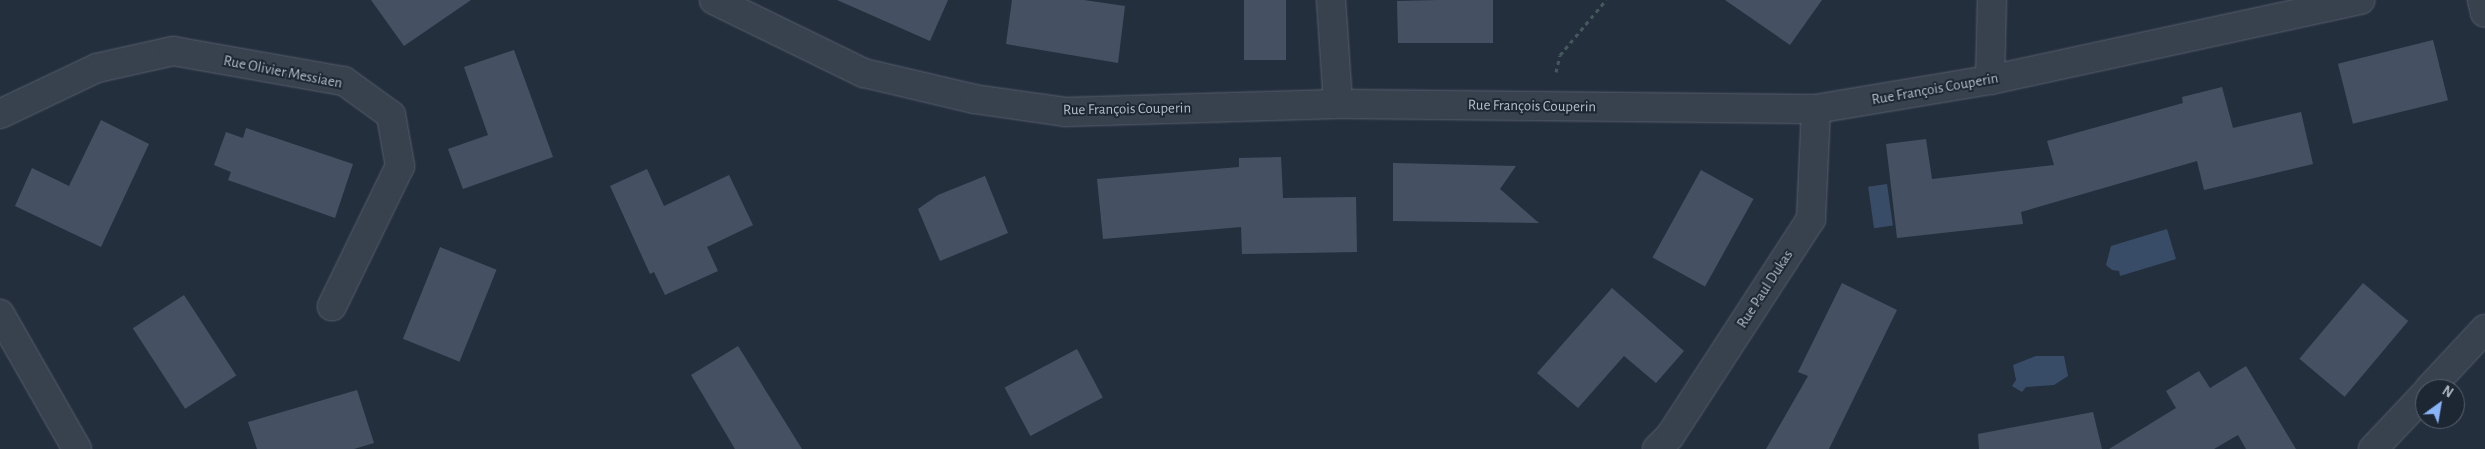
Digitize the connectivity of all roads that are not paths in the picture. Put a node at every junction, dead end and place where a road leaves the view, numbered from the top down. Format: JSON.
{"nodes":[{"id":1,"x":714,"y":0,"type":"edge"},
{"id":2,"x":1331,"y":0,"type":"edge"},
{"id":3,"x":1992,"y":0,"type":"edge"},
{"id":4,"x":2360,"y":0,"type":"edge"},
{"id":5,"x":2482,"y":0,"type":"edge"},
{"id":6,"x":2485,"y":13,"type":"edge"},
{"id":7,"x":1990,"y":80,"type":"junction"},
{"id":8,"x":1338,"y":104,"type":"junction"},
{"id":9,"x":1816,"y":109,"type":"junction"},
{"id":10,"x":0,"y":114,"type":"edge"},
{"id":11,"x":332,"y":306,"type":"dead end"},
{"id":12,"x":0,"y":314,"type":"edge"},
{"id":13,"x":2485,"y":329,"type":"edge"},
{"id":14,"x":2438,"y":379,"type":"edge"},
{"id":15,"x":2415,"y":405,"type":"edge"},
{"id":16,"x":76,"y":449,"type":"edge"},
{"id":17,"x":1658,"y":449,"type":"edge"},
{"id":18,"x":2373,"y":449,"type":"edge"}],
"edges":[{"from":1,"to":8,"type":"street","name":"Rue François Couperin"},
{"from":2,"to":8,"type":"street"},
{"from":3,"to":7,"type":"street"},
{"from":4,"to":7,"type":"street","name":"Rue François Couperin"},
{"from":5,"to":6,"type":"street"},
{"from":7,"to":9,"type":"street","name":"Rue François Couperin"},
{"from":8,"to":9,"type":"street","name":"Rue François Couperin"},
{"from":9,"to":17,"type":"street","name":"Rue Paul Dukas"},
{"from":10,"to":11,"type":"street","name":"Rue Olivier Messiaen"},
{"from":12,"to":16,"type":"street"},
{"from":13,"to":14,"type":"street"},
{"from":15,"to":18,"type":"street"}]}
